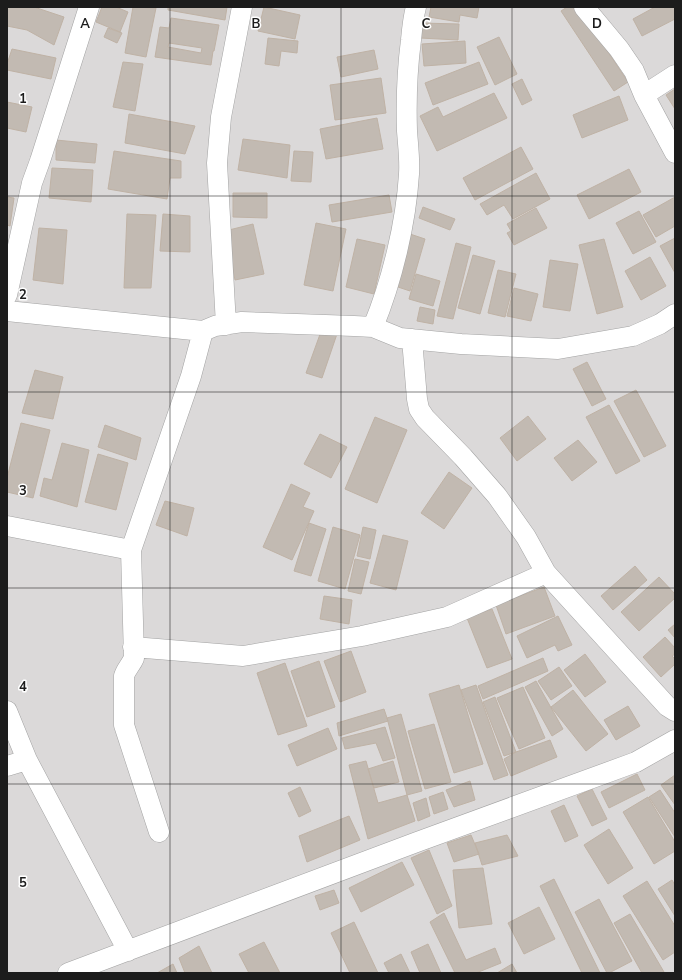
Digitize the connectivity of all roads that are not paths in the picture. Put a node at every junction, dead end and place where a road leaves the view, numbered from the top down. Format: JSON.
{"nodes":[{"id":1,"x":89,"y":7,"type":"edge"},
{"id":2,"x":242,"y":7,"type":"edge"},
{"id":3,"x":416,"y":7,"type":"edge"},
{"id":4,"x":584,"y":7,"type":"edge"},
{"id":5,"x":675,"y":75,"type":"edge"},
{"id":6,"x":644,"y":95,"type":"junction"},
{"id":7,"x":675,"y":153,"type":"edge"},
{"id":8,"x":7,"y":295,"type":"edge"},
{"id":9,"x":7,"y":311,"type":"edge"},
{"id":10,"x":675,"y":314,"type":"edge"},
{"id":11,"x":226,"y":325,"type":"junction"},
{"id":12,"x":373,"y":327,"type":"junction"},
{"id":13,"x":203,"y":330,"type":"junction"},
{"id":14,"x":412,"y":339,"type":"junction"},
{"id":15,"x":7,"y":526,"type":"edge"},
{"id":16,"x":131,"y":550,"type":"junction"},
{"id":17,"x":546,"y":574,"type":"junction"},
{"id":18,"x":133,"y":647,"type":"junction"},
{"id":19,"x":7,"y":711,"type":"edge"},
{"id":20,"x":675,"y":711,"type":"edge"},
{"id":21,"x":675,"y":740,"type":"edge"},
{"id":22,"x":27,"y":760,"type":"junction"},
{"id":23,"x":7,"y":766,"type":"edge"},
{"id":24,"x":159,"y":832,"type":"dead end"},
{"id":25,"x":128,"y":951,"type":"junction"},
{"id":26,"x":68,"y":973,"type":"edge"}],
"edges":[{"from":1,"to":8,"type":"street"},
{"from":2,"to":11,"type":"street"},
{"from":3,"to":12,"type":"street"},
{"from":4,"to":6,"type":"street"},
{"from":5,"to":6,"type":"street"},
{"from":6,"to":7,"type":"street"},
{"from":9,"to":13,"type":"street"},
{"from":10,"to":14,"type":"street"},
{"from":11,"to":12,"type":"street"},
{"from":11,"to":13,"type":"street"},
{"from":12,"to":14,"type":"street"},
{"from":13,"to":16,"type":"street"},
{"from":14,"to":17,"type":"street"},
{"from":15,"to":16,"type":"street"},
{"from":16,"to":18,"type":"street"},
{"from":17,"to":18,"type":"street"},
{"from":17,"to":20,"type":"street"},
{"from":18,"to":24,"type":"street"},
{"from":19,"to":22,"type":"street"},
{"from":21,"to":25,"type":"street"},
{"from":22,"to":23,"type":"street"},
{"from":22,"to":25,"type":"street"},
{"from":25,"to":26,"type":"street"}]}
